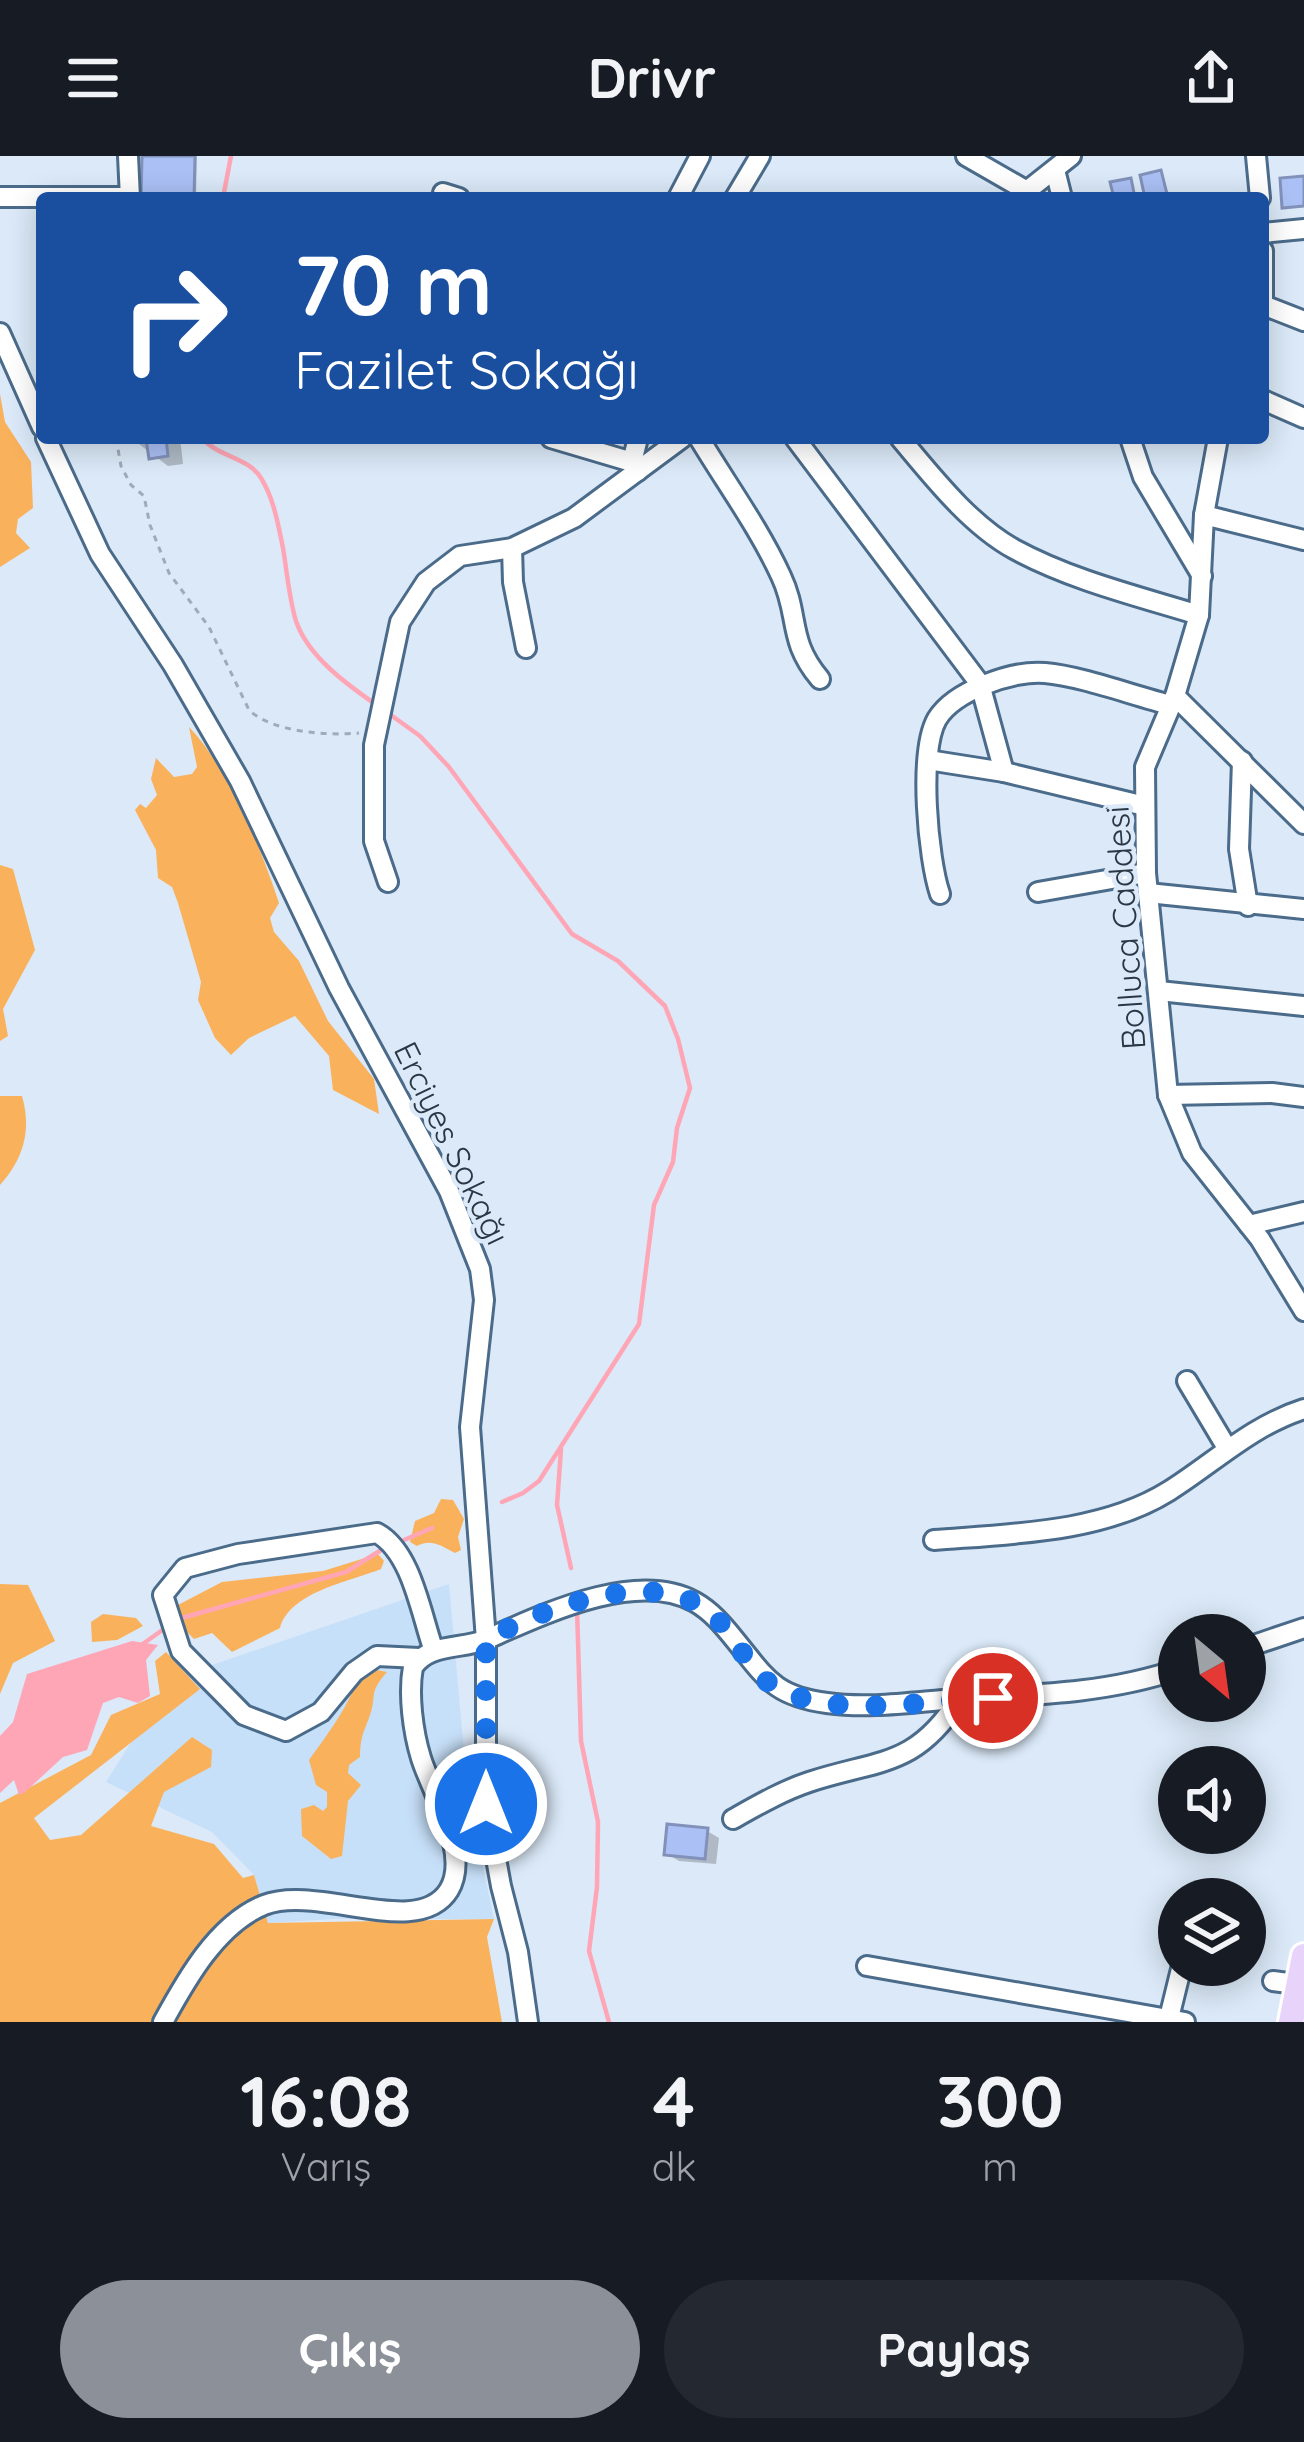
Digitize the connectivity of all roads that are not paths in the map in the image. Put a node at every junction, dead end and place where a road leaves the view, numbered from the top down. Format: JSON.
{"nodes":[{"id":1,"x":128,"y":156,"type":"edge"},
{"id":2,"x":700,"y":156,"type":"edge"},
{"id":3,"x":966,"y":156,"type":"edge"},
{"id":4,"x":1071,"y":156,"type":"edge"},
{"id":5,"x":1256,"y":156,"type":"edge"},
{"id":6,"x":754,"y":158,"type":"edge"},
{"id":7,"x":1054,"y":170,"type":"junction"},
{"id":8,"x":130,"y":192,"type":"edge"},
{"id":9,"x":681,"y":192,"type":"edge"},
{"id":10,"x":738,"y":192,"type":"edge"},
{"id":11,"x":1019,"y":192,"type":"edge"},
{"id":12,"x":1027,"y":192,"type":"edge"},
{"id":13,"x":1060,"y":192,"type":"edge"},
{"id":14,"x":1254,"y":192,"type":"edge"},
{"id":15,"x":0,"y":197,"type":"edge"},
{"id":16,"x":36,"y":197,"type":"edge"},
{"id":17,"x":1304,"y":229,"type":"edge"},
{"id":18,"x":1269,"y":232,"type":"edge"},
{"id":19,"x":1269,"y":308,"type":"edge"},
{"id":20,"x":1304,"y":321,"type":"edge"},
{"id":21,"x":0,"y":333,"type":"edge"},
{"id":22,"x":1269,"y":403,"type":"edge"},
{"id":23,"x":36,"y":414,"type":"edge"},
{"id":24,"x":1304,"y":418,"type":"edge"},
{"id":25,"x":49,"y":444,"type":"edge"},
{"id":26,"x":569,"y":444,"type":"edge"},
{"id":27,"x":637,"y":444,"type":"edge"},
{"id":28,"x":672,"y":444,"type":"edge"},
{"id":29,"x":704,"y":444,"type":"edge"},
{"id":30,"x":800,"y":444,"type":"edge"},
{"id":31,"x":905,"y":444,"type":"edge"},
{"id":32,"x":1132,"y":444,"type":"edge"},
{"id":33,"x":1217,"y":444,"type":"edge"},
{"id":34,"x":635,"y":466,"type":"junction"},
{"id":35,"x":1204,"y":515,"type":"junction"},
{"id":36,"x":1304,"y":540,"type":"edge"},
{"id":37,"x":512,"y":548,"type":"junction"},
{"id":38,"x":1202,"y":576,"type":"junction"},
{"id":39,"x":1199,"y":615,"type":"junction"},
{"id":40,"x":526,"y":649,"type":"dead end"},
{"id":41,"x":820,"y":679,"type":"dead end"},
{"id":42,"x":980,"y":684,"type":"junction"},
{"id":43,"x":1173,"y":700,"type":"junction"},
{"id":44,"x":928,"y":760,"type":"junction"},
{"id":45,"x":1242,"y":761,"type":"junction"},
{"id":46,"x":1004,"y":772,"type":"junction"},
{"id":47,"x":1145,"y":806,"type":"junction"},
{"id":48,"x":1304,"y":824,"type":"edge"},
{"id":49,"x":388,"y":882,"type":"dead end"},
{"id":50,"x":1147,"y":883,"type":"junction"},
{"id":51,"x":1038,"y":892,"type":"dead end"},
{"id":52,"x":940,"y":894,"type":"dead end"},
{"id":53,"x":1248,"y":906,"type":"junction"},
{"id":54,"x":1304,"y":909,"type":"edge"},
{"id":55,"x":1159,"y":991,"type":"junction"},
{"id":56,"x":1304,"y":1006,"type":"edge"},
{"id":57,"x":1168,"y":1095,"type":"junction"},
{"id":58,"x":1304,"y":1097,"type":"edge"},
{"id":59,"x":1304,"y":1212,"type":"edge"},
{"id":60,"x":1249,"y":1225,"type":"junction"},
{"id":61,"x":1304,"y":1311,"type":"edge"},
{"id":62,"x":1187,"y":1381,"type":"dead end"},
{"id":63,"x":1304,"y":1409,"type":"edge"},
{"id":64,"x":1227,"y":1448,"type":"junction"},
{"id":65,"x":934,"y":1540,"type":"dead end"},
{"id":66,"x":1304,"y":1628,"type":"edge"},
{"id":67,"x":486,"y":1640,"type":"junction"},
{"id":68,"x":1266,"y":1641,"type":"edge"},
{"id":69,"x":427,"y":1654,"type":"junction"},
{"id":70,"x":1158,"y":1675,"type":"edge"},
{"id":71,"x":959,"y":1699,"type":"junction"},
{"id":72,"x":733,"y":1819,"type":"dead end"},
{"id":73,"x":1304,"y":1956,"type":"edge"},
{"id":74,"x":867,"y":1966,"type":"dead end"},
{"id":75,"x":1292,"y":1984,"type":"edge"},
{"id":76,"x":1180,"y":1986,"type":"edge"},
{"id":77,"x":1177,"y":2020,"type":"edge"},
{"id":78,"x":163,"y":2022,"type":"edge"},
{"id":79,"x":528,"y":2022,"type":"edge"},
{"id":80,"x":1291,"y":2022,"type":"edge"}],
"edges":[{"from":1,"to":8,"type":"street"},
{"from":2,"to":9,"type":"street"},
{"from":3,"to":11,"type":"street"},
{"from":4,"to":7,"type":"street"},
{"from":5,"to":14,"type":"street"},
{"from":6,"to":10,"type":"street"},
{"from":7,"to":12,"type":"street"},
{"from":7,"to":13,"type":"street"},
{"from":15,"to":16,"type":"street"},
{"from":17,"to":18,"type":"street"},
{"from":19,"to":20,"type":"street"},
{"from":21,"to":23,"type":"street"},
{"from":22,"to":24,"type":"street"},
{"from":25,"to":67,"type":"street","name":"Erciyes Sokağı"},
{"from":26,"to":34,"type":"street"},
{"from":27,"to":34,"type":"street"},
{"from":28,"to":34,"type":"street"},
{"from":29,"to":41,"type":"street"},
{"from":30,"to":42,"type":"street"},
{"from":31,"to":39,"type":"street"},
{"from":32,"to":38,"type":"street"},
{"from":33,"to":35,"type":"street","name":"Bolluca Caddesi"},
{"from":34,"to":37,"type":"street"},
{"from":35,"to":36,"type":"street"},
{"from":35,"to":38,"type":"street","name":"Bolluca Caddesi"},
{"from":37,"to":40,"type":"street"},
{"from":37,"to":49,"type":"street"},
{"from":38,"to":39,"type":"street","name":"Bolluca Caddesi"},
{"from":39,"to":43,"type":"street","name":"Bolluca Caddesi"},
{"from":42,"to":43,"type":"street"},
{"from":42,"to":44,"type":"street"},
{"from":42,"to":46,"type":"street"},
{"from":43,"to":45,"type":"street"},
{"from":43,"to":47,"type":"street","name":"Bolluca Caddesi"},
{"from":44,"to":46,"type":"street"},
{"from":44,"to":52,"type":"street"},
{"from":45,"to":48,"type":"street"},
{"from":45,"to":53,"type":"street"},
{"from":46,"to":47,"type":"street"},
{"from":47,"to":50,"type":"street","name":"Bolluca Caddesi"},
{"from":50,"to":51,"type":"street"},
{"from":50,"to":53,"type":"street"},
{"from":50,"to":55,"type":"street","name":"Bolluca Caddesi"},
{"from":53,"to":54,"type":"street"},
{"from":55,"to":56,"type":"street"},
{"from":55,"to":57,"type":"street","name":"Bolluca Caddesi"},
{"from":57,"to":58,"type":"street"},
{"from":57,"to":60,"type":"street","name":"Bolluca Caddesi"},
{"from":59,"to":60,"type":"street"},
{"from":60,"to":61,"type":"street","name":"Bolluca Caddesi"},
{"from":62,"to":64,"type":"street"},
{"from":63,"to":64,"type":"street"},
{"from":64,"to":65,"type":"street"},
{"from":66,"to":68,"type":"street"},
{"from":67,"to":69,"type":"street"},
{"from":67,"to":71,"type":"street"},
{"from":67,"to":79,"type":"street","name":"Erciyes Sokağı"},
{"from":69,"to":69,"type":"street"},
{"from":69,"to":78,"type":"street"},
{"from":70,"to":71,"type":"street"},
{"from":71,"to":72,"type":"street"},
{"from":73,"to":75,"type":"main road"},
{"from":74,"to":77,"type":"street"},
{"from":75,"to":80,"type":"main road"},
{"from":76,"to":77,"type":"street"}]}
